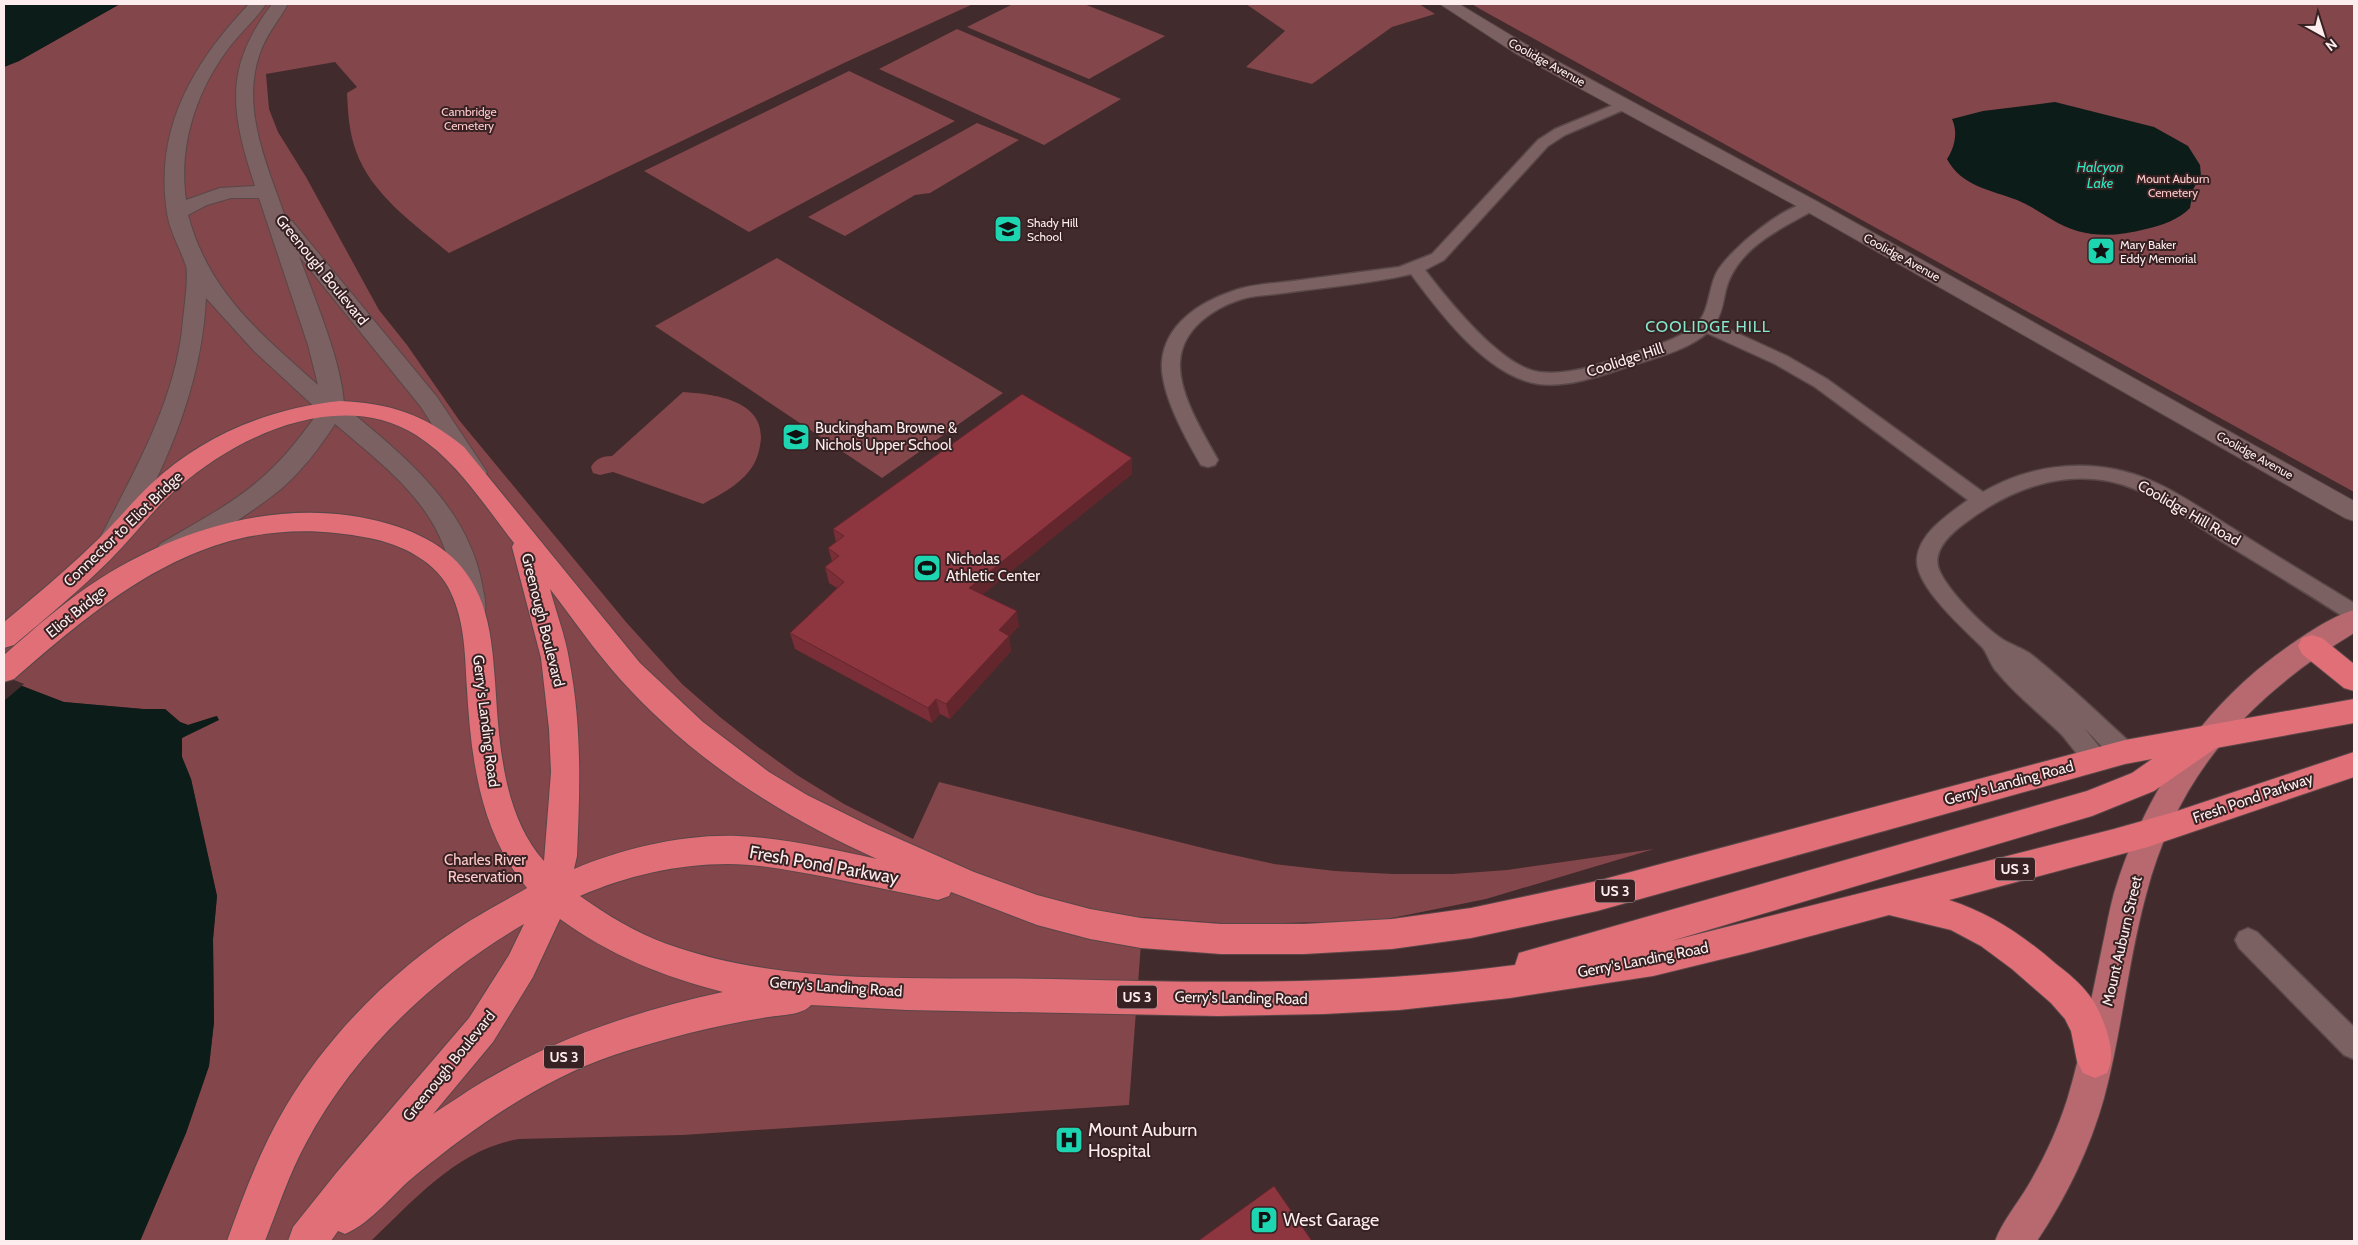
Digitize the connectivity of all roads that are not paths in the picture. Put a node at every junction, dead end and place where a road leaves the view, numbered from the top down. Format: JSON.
{"nodes":[{"id":1,"x":258,"y":4,"type":"edge"},
{"id":2,"x":280,"y":4,"type":"edge"},
{"id":3,"x":1448,"y":4,"type":"edge"},
{"id":4,"x":1623,"y":105,"type":"junction"},
{"id":5,"x":255,"y":156,"type":"junction"},
{"id":6,"x":173,"y":174,"type":"junction"},
{"id":7,"x":271,"y":201,"type":"junction"},
{"id":8,"x":1811,"y":206,"type":"junction"},
{"id":9,"x":177,"y":213,"type":"junction"},
{"id":10,"x":196,"y":268,"type":"junction"},
{"id":11,"x":1416,"y":269,"type":"junction"},
{"id":12,"x":1707,"y":326,"type":"junction"},
{"id":13,"x":332,"y":410,"type":"junction"},
{"id":14,"x":1208,"y":460,"type":"dead end"},
{"id":15,"x":480,"y":480,"type":"junction"},
{"id":16,"x":1981,"y":500,"type":"junction"},
{"id":17,"x":2354,"y":512,"type":"edge"},
{"id":18,"x":521,"y":533,"type":"junction"},
{"id":19,"x":111,"y":543,"type":"junction"},
{"id":20,"x":153,"y":561,"type":"junction"},
{"id":21,"x":36,"y":610,"type":"joint"},
{"id":22,"x":2354,"y":613,"type":"edge"},
{"id":23,"x":2354,"y":620,"type":"edge"},
{"id":24,"x":475,"y":631,"type":"junction"},
{"id":25,"x":4,"y":637,"type":"edge"},
{"id":26,"x":2312,"y":646,"type":"junction"},
{"id":27,"x":4,"y":671,"type":"edge"},
{"id":28,"x":2354,"y":680,"type":"edge"},
{"id":29,"x":2354,"y":711,"type":"edge"},
{"id":30,"x":2211,"y":736,"type":"junction"},
{"id":31,"x":2111,"y":755,"type":"junction"},
{"id":32,"x":2354,"y":765,"type":"edge"},
{"id":33,"x":2152,"y":832,"type":"junction"},
{"id":34,"x":552,"y":893,"type":"junction"},
{"id":35,"x":1008,"y":900,"type":"junction"},
{"id":36,"x":1877,"y":904,"type":"junction"},
{"id":37,"x":2248,"y":940,"type":"dead end"},
{"id":38,"x":862,"y":992,"type":"junction"},
{"id":39,"x":1411,"y":992,"type":"junction"},
{"id":40,"x":2354,"y":1046,"type":"edge"},
{"id":41,"x":2095,"y":1061,"type":"junction"},
{"id":42,"x":246,"y":1241,"type":"edge"},
{"id":43,"x":307,"y":1241,"type":"edge"},
{"id":44,"x":320,"y":1241,"type":"edge"},
{"id":45,"x":2014,"y":1241,"type":"edge"}],
"edges":[{"from":1,"to":6,"type":"main road"},
{"from":2,"to":5,"type":"main road","name":"Greenough Boulevard"},
{"from":3,"to":4,"type":"main road","name":"Coolidge Avenue"},
{"from":4,"to":8,"type":"main road","name":"Coolidge Avenue"},
{"from":4,"to":11,"type":"street"},
{"from":5,"to":6,"type":"main road"},
{"from":5,"to":7,"type":"main road","name":"Greenough Boulevard"},
{"from":6,"to":9,"type":"main road"},
{"from":7,"to":9,"type":"main road"},
{"from":7,"to":13,"type":"main road","name":"Greenough Boulevard"},
{"from":7,"to":15,"type":"main road","name":"Greenough Boulevard"},
{"from":8,"to":12,"type":"street"},
{"from":8,"to":17,"type":"main road","name":"Coolidge Avenue"},
{"from":9,"to":10,"type":"main road"},
{"from":10,"to":13,"type":"main road"},
{"from":10,"to":19,"type":"main road"},
{"from":11,"to":12,"type":"street","name":"Coolidge Hill"},
{"from":11,"to":14,"type":"street"},
{"from":12,"to":16,"type":"street"},
{"from":13,"to":15,"type":"highway","name":"Connector to Eliot Bridge"},
{"from":13,"to":19,"type":"highway","name":"Connector to Eliot Bridge"},
{"from":13,"to":20,"type":"main road"},
{"from":13,"to":24,"type":"main road"},
{"from":15,"to":18,"type":"highway","name":"Greenough Boulevard"},
{"from":16,"to":22,"type":"street","name":"Coolidge Hill Road"},
{"from":16,"to":31,"type":"street","name":"Coolidge Hill Road"},
{"from":18,"to":34,"type":"highway","name":"Greenough Boulevard"},
{"from":18,"to":35,"type":"highway","name":"Gerry's Landing Road"},
{"from":19,"to":21,"type":"highway","name":"Connector to Eliot Bridge"},
{"from":20,"to":24,"type":"highway"},
{"from":20,"to":27,"type":"highway","name":"Eliot Bridge"},
{"from":21,"to":25,"type":"highway","name":"Eliot Bridge"},
{"from":23,"to":26,"type":"main road","name":"Mount Auburn Street"},
{"from":24,"to":34,"type":"highway","name":"Gerry's Landing Road"},
{"from":26,"to":28,"type":"highway"},
{"from":26,"to":30,"type":"main road","name":"Mount Auburn Street"},
{"from":29,"to":30,"type":"highway","number":"US 3"},
{"from":30,"to":31,"type":"highway","name":"Gerry's Landing Road","number":"US 3"},
{"from":30,"to":33,"type":"main road","name":"Mount Auburn Street"},
{"from":30,"to":39,"type":"highway"},
{"from":31,"to":35,"type":"highway","name":"Gerry's Landing Road","number":"US 3"},
{"from":32,"to":33,"type":"highway","name":"Fresh Pond Parkway","number":"US 3"},
{"from":33,"to":36,"type":"highway","name":"Gerry's Landing Road","number":"US 3"},
{"from":33,"to":41,"type":"main road","name":"Mount Auburn Street"},
{"from":34,"to":35,"type":"highway","name":"Fresh Pond Parkway","number":"US 3"},
{"from":34,"to":38,"type":"highway","name":"Gerry's Landing Road"},
{"from":34,"to":42,"type":"highway","name":"Fresh Pond Parkway","number":"US 3"},
{"from":34,"to":43,"type":"highway","name":"Greenough Boulevard"},
{"from":36,"to":39,"type":"highway","name":"Gerry's Landing Road","number":"US 3"},
{"from":36,"to":41,"type":"highway"},
{"from":37,"to":40,"type":"street"},
{"from":38,"to":39,"type":"highway","name":"Gerry's Landing Road","number":"US 3"},
{"from":38,"to":44,"type":"highway","number":"US 3"},
{"from":41,"to":45,"type":"main road","name":"Mount Auburn Street"}]}
